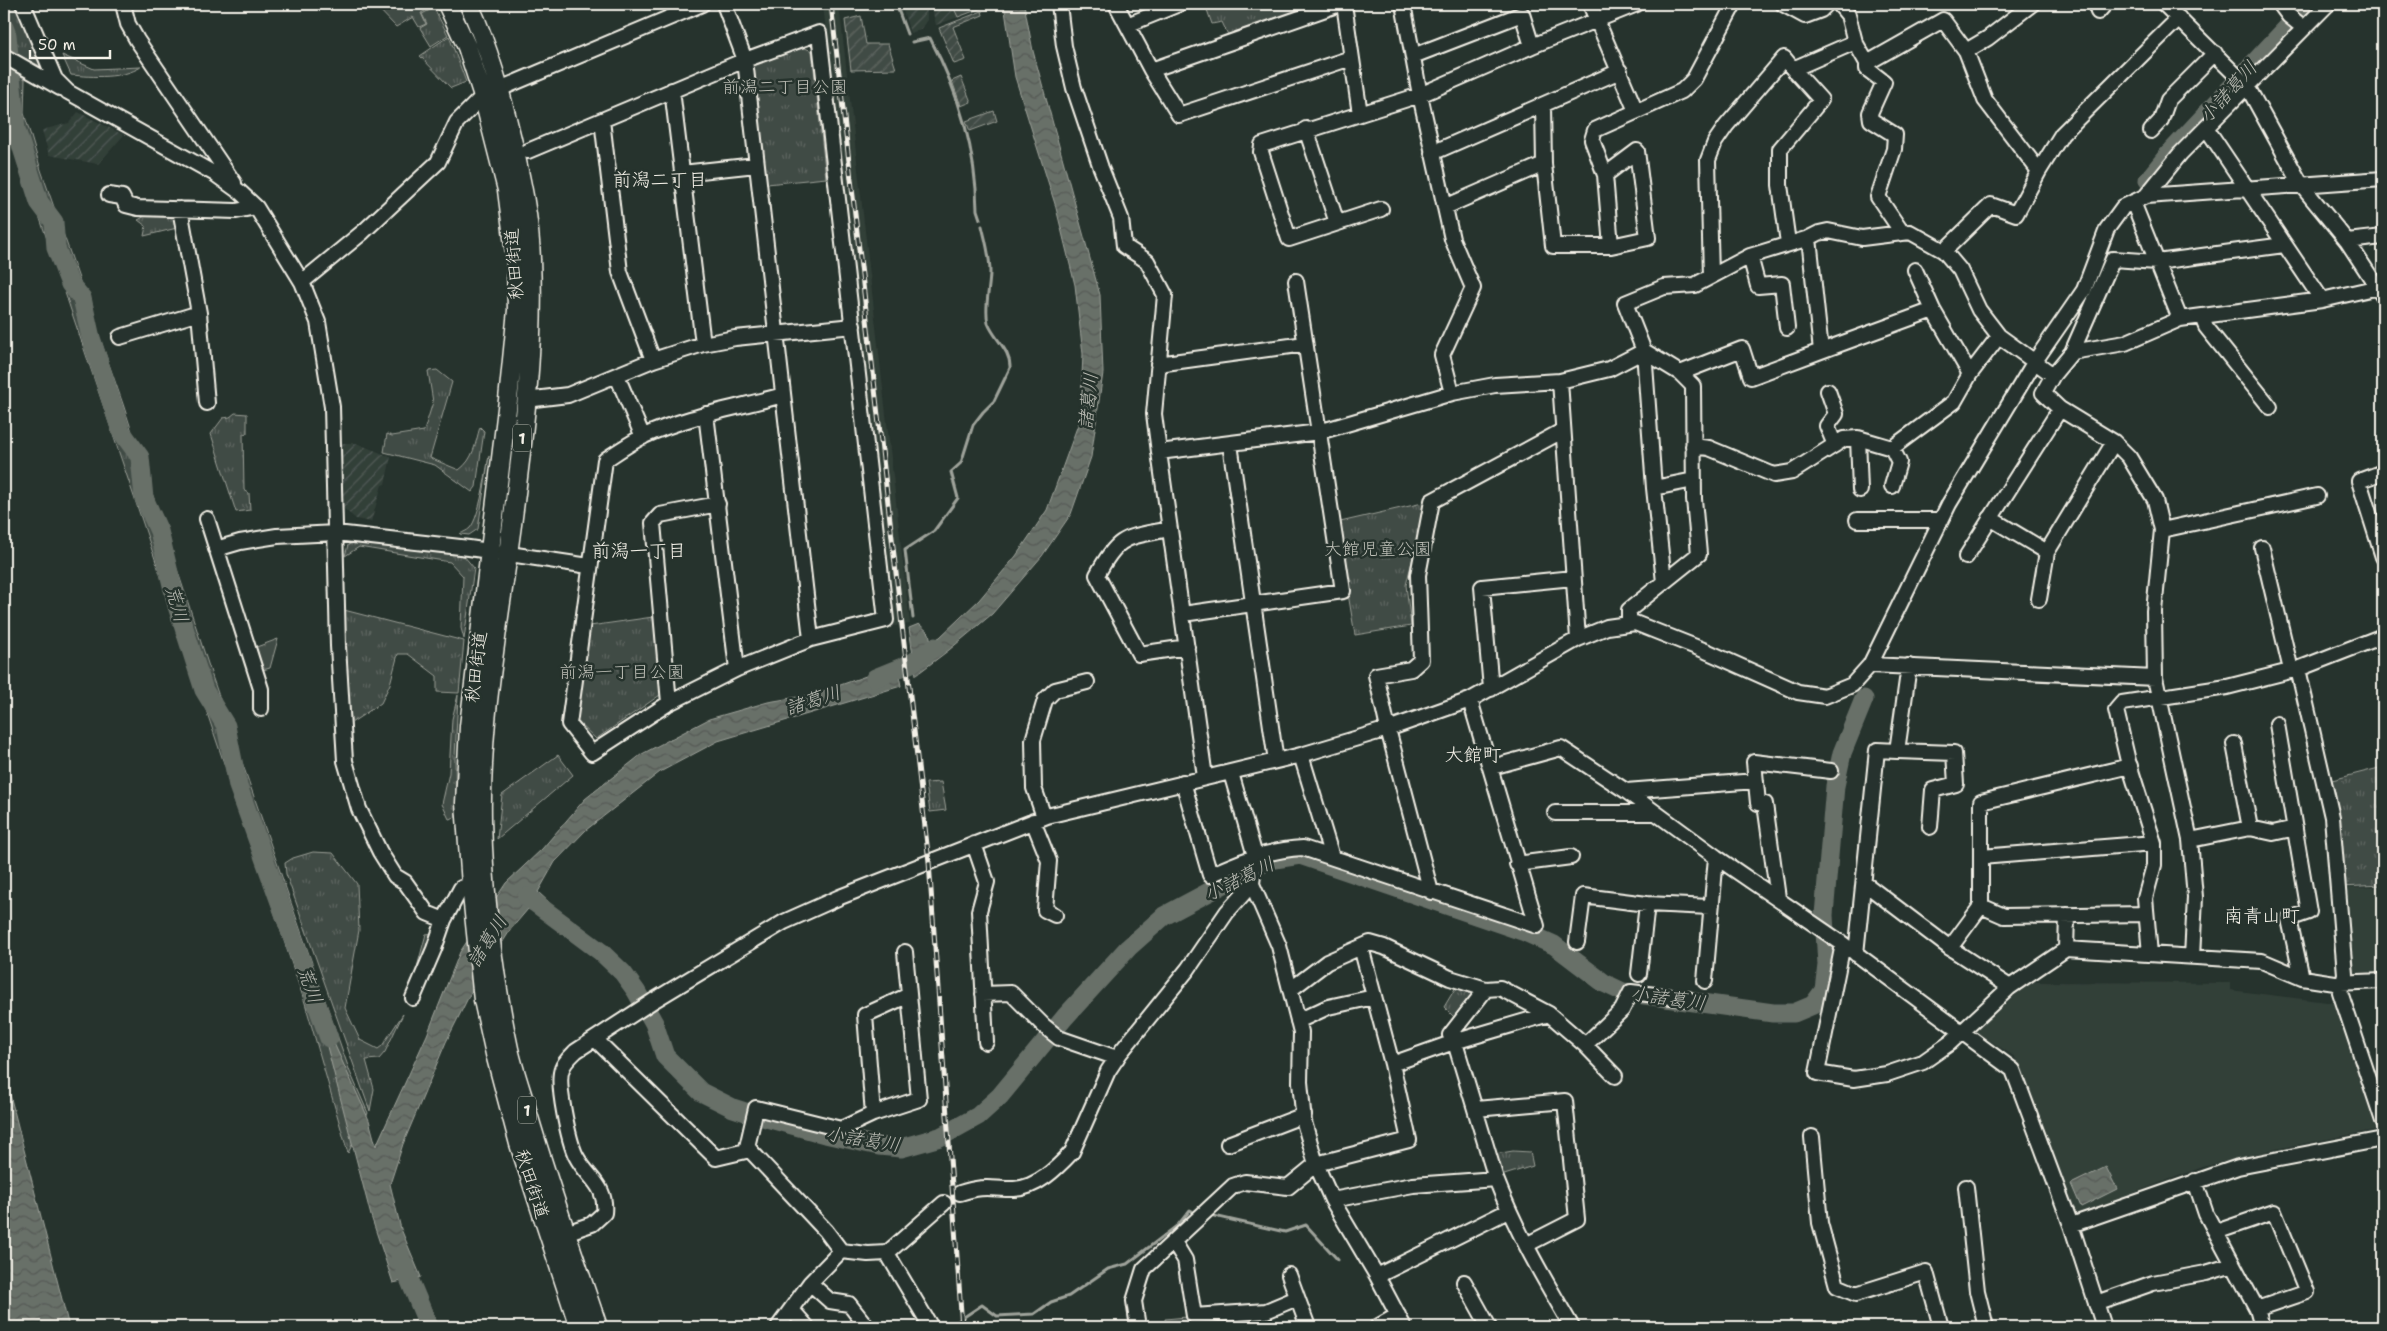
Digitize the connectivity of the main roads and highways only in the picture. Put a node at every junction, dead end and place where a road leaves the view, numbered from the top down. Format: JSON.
{"nodes":[{"id":1,"x":447,"y":4,"type":"edge"},
{"id":2,"x":469,"y":4,"type":"edge"},
{"id":3,"x":499,"y":552,"type":"junction"},
{"id":4,"x":478,"y":882,"type":"junction"},
{"id":5,"x":558,"y":1235,"type":"junction"},
{"id":6,"x":579,"y":1327,"type":"edge"},
{"id":7,"x":598,"y":1327,"type":"edge"}],
"edges":[{"from":1,"to":3,"type":"main road","name":"秋田街道","number":"1"},
{"from":2,"to":3,"type":"main road","name":"秋田街道","number":"1"},
{"from":3,"to":4,"type":"main road","name":"秋田街道","number":"1"},
{"from":4,"to":5,"type":"main road","name":"秋田街道","number":"1"},
{"from":4,"to":5,"type":"main road","name":"秋田街道","number":"1"},
{"from":5,"to":6,"type":"main road","name":"秋田街道","number":"1"},
{"from":5,"to":7,"type":"main road","name":"秋田街道","number":"1"}]}
